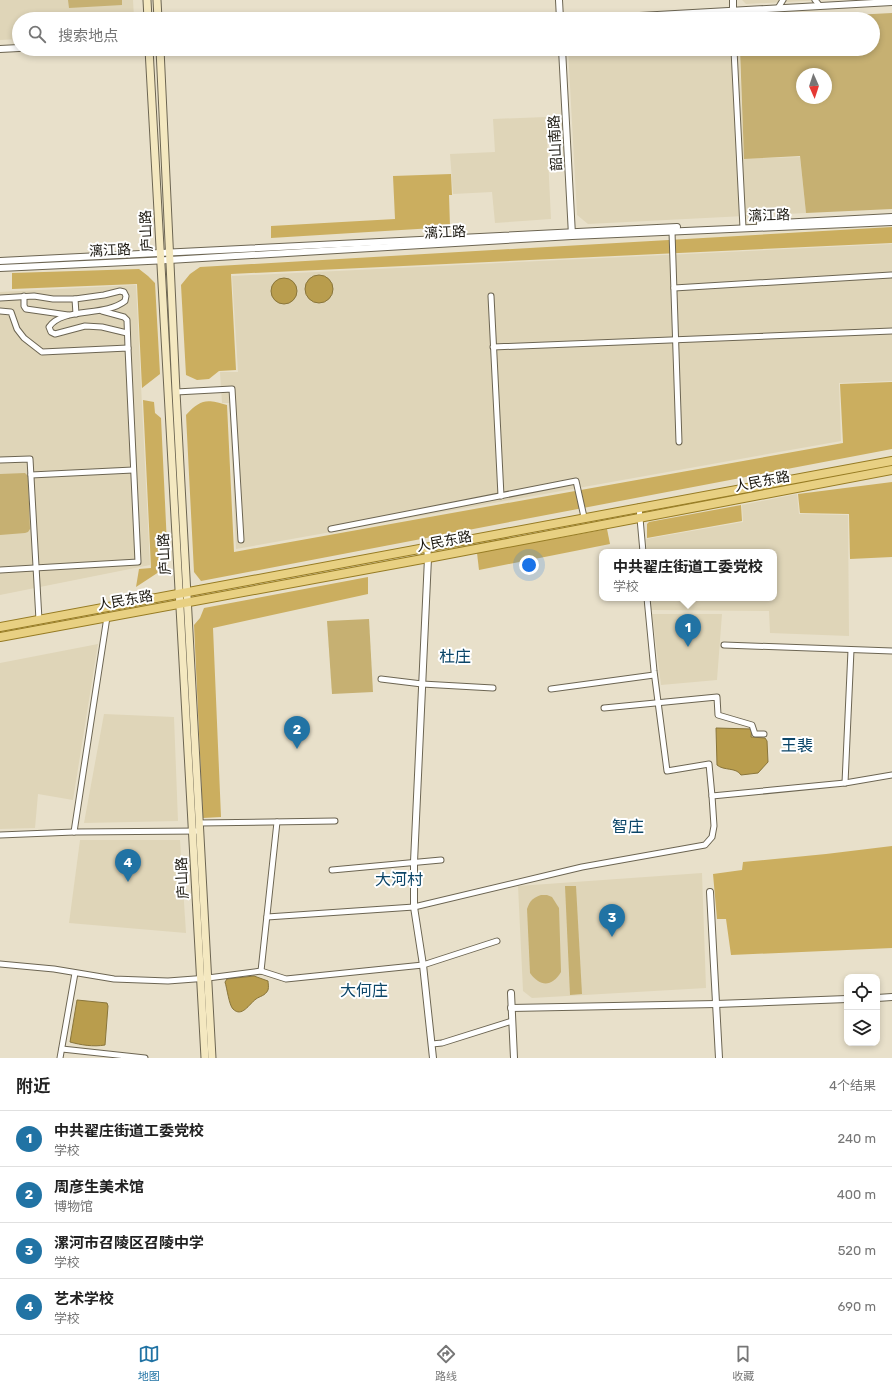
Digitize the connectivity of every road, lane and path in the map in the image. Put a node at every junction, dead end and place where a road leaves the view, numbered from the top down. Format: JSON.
{"nodes":[{"id":1,"x":147,"y":0,"type":"edge"},
{"id":2,"x":157,"y":0,"type":"edge"},
{"id":3,"x":559,"y":0,"type":"edge"},
{"id":4,"x":733,"y":0,"type":"edge"},
{"id":5,"x":783,"y":0,"type":"edge"},
{"id":6,"x":815,"y":0,"type":"edge"},
{"id":7,"x":892,"y":2,"type":"edge"},
{"id":8,"x":820,"y":6,"type":"junction"},
{"id":9,"x":778,"y":8,"type":"junction"},
{"id":10,"x":733,"y":11,"type":"junction"},
{"id":11,"x":148,"y":12,"type":"edge"},
{"id":12,"x":158,"y":12,"type":"edge"},
{"id":13,"x":560,"y":12,"type":"edge"},
{"id":14,"x":715,"y":12,"type":"edge"},
{"id":15,"x":12,"y":48,"type":"edge"},
{"id":16,"x":0,"y":49,"type":"edge"},
{"id":17,"x":149,"y":56,"type":"edge"},
{"id":18,"x":160,"y":56,"type":"edge"},
{"id":19,"x":562,"y":56,"type":"edge"},
{"id":20,"x":734,"y":56,"type":"edge"},
{"id":21,"x":892,"y":217,"type":"edge"},
{"id":22,"x":892,"y":222,"type":"edge"},
{"id":23,"x":743,"y":227,"type":"junction"},
{"id":24,"x":672,"y":232,"type":"junction"},
{"id":25,"x":572,"y":234,"type":"junction"},
{"id":26,"x":169,"y":256,"type":"junction"},
{"id":27,"x":160,"y":257,"type":"junction"},
{"id":28,"x":0,"y":261,"type":"edge"},
{"id":29,"x":0,"y":268,"type":"edge"},
{"id":30,"x":890,"y":275,"type":"dead end"},
{"id":31,"x":674,"y":288,"type":"junction"},
{"id":32,"x":24,"y":296,"type":"junction"},
{"id":33,"x":491,"y":296,"type":"dead end"},
{"id":34,"x":0,"y":298,"type":"edge"},
{"id":35,"x":75,"y":299,"type":"junction"},
{"id":36,"x":113,"y":308,"type":"junction"},
{"id":37,"x":0,"y":311,"type":"edge"},
{"id":38,"x":99,"y":311,"type":"junction"},
{"id":39,"x":55,"y":313,"type":"junction"},
{"id":40,"x":76,"y":314,"type":"junction"},
{"id":41,"x":114,"y":314,"type":"junction"},
{"id":42,"x":69,"y":315,"type":"junction"},
{"id":43,"x":55,"y":320,"type":"junction"},
{"id":44,"x":892,"y":331,"type":"edge"},
{"id":45,"x":127,"y":333,"type":"junction"},
{"id":46,"x":676,"y":339,"type":"junction"},
{"id":47,"x":493,"y":347,"type":"junction"},
{"id":48,"x":128,"y":348,"type":"junction"},
{"id":49,"x":168,"y":392,"type":"junction"},
{"id":50,"x":176,"y":392,"type":"junction"},
{"id":51,"x":680,"y":442,"type":"dead end"},
{"id":52,"x":0,"y":460,"type":"edge"},
{"id":53,"x":889,"y":460,"type":"edge"},
{"id":54,"x":134,"y":470,"type":"junction"},
{"id":55,"x":890,"y":471,"type":"edge"},
{"id":56,"x":31,"y":475,"type":"junction"},
{"id":57,"x":501,"y":496,"type":"junction"},
{"id":58,"x":639,"y":507,"type":"junction"},
{"id":59,"x":584,"y":518,"type":"junction"},
{"id":60,"x":640,"y":518,"type":"junction"},
{"id":61,"x":331,"y":530,"type":"dead end"},
{"id":62,"x":242,"y":540,"type":"dead end"},
{"id":63,"x":427,"y":547,"type":"junction"},
{"id":64,"x":643,"y":549,"type":"edge"},
{"id":65,"x":428,"y":558,"type":"junction"},
{"id":66,"x":36,"y":568,"type":"junction"},
{"id":67,"x":0,"y":570,"type":"edge"},
{"id":68,"x":183,"y":593,"type":"junction"},
{"id":69,"x":647,"y":601,"type":"edge"},
{"id":70,"x":183,"y":603,"type":"junction"},
{"id":71,"x":107,"y":616,"type":"junction"},
{"id":72,"x":39,"y":620,"type":"junction"},
{"id":73,"x":0,"y":627,"type":"edge"},
{"id":74,"x":0,"y":637,"type":"edge"},
{"id":75,"x":724,"y":645,"type":"dead end"},
{"id":76,"x":851,"y":650,"type":"junction"},
{"id":77,"x":892,"y":651,"type":"edge"},
{"id":78,"x":654,"y":675,"type":"junction"},
{"id":79,"x":381,"y":680,"type":"dead end"},
{"id":80,"x":422,"y":684,"type":"junction"},
{"id":81,"x":493,"y":688,"type":"dead end"},
{"id":82,"x":552,"y":689,"type":"dead end"},
{"id":83,"x":658,"y":702,"type":"junction"},
{"id":84,"x":604,"y":708,"type":"dead end"},
{"id":85,"x":764,"y":734,"type":"dead end"},
{"id":86,"x":892,"y":775,"type":"edge"},
{"id":87,"x":845,"y":783,"type":"junction"},
{"id":88,"x":712,"y":796,"type":"junction"},
{"id":89,"x":335,"y":821,"type":"dead end"},
{"id":90,"x":277,"y":822,"type":"junction"},
{"id":91,"x":199,"y":823,"type":"junction"},
{"id":92,"x":74,"y":832,"type":"junction"},
{"id":93,"x":196,"y":832,"type":"junction"},
{"id":94,"x":0,"y":835,"type":"edge"},
{"id":95,"x":441,"y":860,"type":"dead end"},
{"id":96,"x":414,"y":862,"type":"junction"},
{"id":97,"x":332,"y":870,"type":"dead end"},
{"id":98,"x":710,"y":892,"type":"dead end"},
{"id":99,"x":414,"y":907,"type":"junction"},
{"id":100,"x":267,"y":916,"type":"junction"},
{"id":101,"x":498,"y":941,"type":"dead end"},
{"id":102,"x":0,"y":964,"type":"edge"},
{"id":103,"x":422,"y":965,"type":"junction"},
{"id":104,"x":261,"y":971,"type":"junction"},
{"id":105,"x":75,"y":973,"type":"junction"},
{"id":106,"x":204,"y":978,"type":"junction"},
{"id":107,"x":511,"y":993,"type":"dead end"},
{"id":108,"x":892,"y":997,"type":"edge"},
{"id":109,"x":880,"y":998,"type":"edge"},
{"id":110,"x":844,"y":999,"type":"edge"},
{"id":111,"x":716,"y":1004,"type":"junction"},
{"id":112,"x":511,"y":1008,"type":"junction"},
{"id":113,"x":512,"y":1021,"type":"junction"},
{"id":114,"x":432,"y":1044,"type":"junction"},
{"id":115,"x":62,"y":1049,"type":"junction"},
{"id":116,"x":60,"y":1058,"type":"edge"},
{"id":117,"x":144,"y":1058,"type":"edge"},
{"id":118,"x":205,"y":1058,"type":"edge"},
{"id":119,"x":212,"y":1058,"type":"edge"},
{"id":120,"x":433,"y":1058,"type":"edge"},
{"id":121,"x":514,"y":1058,"type":"edge"},
{"id":122,"x":718,"y":1058,"type":"edge"}],
"edges":[{"from":1,"to":11,"type":"main road"},
{"from":2,"to":12,"type":"main road"},
{"from":3,"to":13,"type":"street"},
{"from":4,"to":10,"type":"street"},
{"from":5,"to":9,"type":"street"},
{"from":6,"to":8,"type":"street"},
{"from":7,"to":8,"type":"street"},
{"from":8,"to":9,"type":"street"},
{"from":9,"to":10,"type":"street"},
{"from":10,"to":14,"type":"street"},
{"from":15,"to":16,"type":"street"},
{"from":17,"to":27,"type":"main road","name":"庐山路"},
{"from":18,"to":26,"type":"main road","name":"庐山路"},
{"from":19,"to":25,"type":"street","name":"韶山南路"},
{"from":20,"to":23,"type":"street"},
{"from":21,"to":23,"type":"street","name":"漓江路"},
{"from":22,"to":23,"type":"street","name":"漓江路"},
{"from":23,"to":24,"type":"street","name":"漓江路"},
{"from":23,"to":25,"type":"street","name":"漓江路"},
{"from":24,"to":25,"type":"street","name":"漓江路"},
{"from":24,"to":31,"type":"street"},
{"from":25,"to":26,"type":"street","name":"漓江路"},
{"from":26,"to":27,"type":"street","name":"漓江路"},
{"from":26,"to":50,"type":"main road","name":"庐山路"},
{"from":27,"to":28,"type":"street","name":"漓江路"},
{"from":27,"to":29,"type":"street","name":"漓江路"},
{"from":27,"to":49,"type":"main road","name":"庐山路"},
{"from":30,"to":31,"type":"street"},
{"from":31,"to":46,"type":"street"},
{"from":32,"to":34,"type":"street"},
{"from":32,"to":35,"type":"street"},
{"from":32,"to":39,"type":"street"},
{"from":33,"to":47,"type":"street"},
{"from":35,"to":36,"type":"street"},
{"from":35,"to":40,"type":"street"},
{"from":36,"to":38,"type":"street"},
{"from":36,"to":41,"type":"street"},
{"from":37,"to":48,"type":"street"},
{"from":38,"to":40,"type":"street"},
{"from":38,"to":41,"type":"street"},
{"from":39,"to":42,"type":"street"},
{"from":39,"to":43,"type":"street"},
{"from":40,"to":42,"type":"street"},
{"from":41,"to":45,"type":"street"},
{"from":42,"to":43,"type":"street"},
{"from":43,"to":45,"type":"street"},
{"from":44,"to":46,"type":"street"},
{"from":45,"to":48,"type":"street"},
{"from":46,"to":47,"type":"street"},
{"from":46,"to":51,"type":"street"},
{"from":47,"to":57,"type":"street"},
{"from":48,"to":54,"type":"street"},
{"from":49,"to":50,"type":"main road"},
{"from":49,"to":68,"type":"main road","name":"庐山路"},
{"from":50,"to":62,"type":"street"},
{"from":50,"to":68,"type":"main road","name":"庐山路"},
{"from":52,"to":56,"type":"street"},
{"from":53,"to":58,"type":"main road","name":"人民东路"},
{"from":54,"to":56,"type":"street"},
{"from":54,"to":66,"type":"street"},
{"from":55,"to":60,"type":"main road","name":"人民东路"},
{"from":56,"to":66,"type":"street"},
{"from":57,"to":59,"type":"street"},
{"from":57,"to":61,"type":"street"},
{"from":58,"to":59,"type":"main road","name":"人民东路"},
{"from":58,"to":60,"type":"street"},
{"from":59,"to":63,"type":"main road","name":"人民东路"},
{"from":60,"to":64,"type":"street"},
{"from":60,"to":65,"type":"main road","name":"人民东路"},
{"from":63,"to":65,"type":"street"},
{"from":63,"to":68,"type":"main road","name":"人民东路"},
{"from":65,"to":70,"type":"main road","name":"人民东路"},
{"from":65,"to":80,"type":"street"},
{"from":66,"to":67,"type":"street"},
{"from":66,"to":72,"type":"street"},
{"from":68,"to":70,"type":"main road","name":"庐山路"},
{"from":68,"to":72,"type":"main road","name":"人民东路"},
{"from":69,"to":78,"type":"street"},
{"from":70,"to":71,"type":"main road","name":"人民东路"},
{"from":70,"to":91,"type":"main road","name":"庐山路"},
{"from":70,"to":93,"type":"main road","name":"庐山路"},
{"from":71,"to":74,"type":"main road","name":"人民东路"},
{"from":71,"to":92,"type":"street"},
{"from":72,"to":73,"type":"main road","name":"人民东路"},
{"from":75,"to":76,"type":"street"},
{"from":76,"to":77,"type":"street"},
{"from":76,"to":87,"type":"street"},
{"from":78,"to":82,"type":"street"},
{"from":78,"to":83,"type":"street"},
{"from":79,"to":80,"type":"street"},
{"from":80,"to":81,"type":"street"},
{"from":80,"to":96,"type":"street"},
{"from":83,"to":84,"type":"street"},
{"from":83,"to":85,"type":"street"},
{"from":83,"to":88,"type":"street"},
{"from":86,"to":87,"type":"street"},
{"from":87,"to":88,"type":"street"},
{"from":88,"to":99,"type":"street"},
{"from":89,"to":90,"type":"street"},
{"from":90,"to":91,"type":"street"},
{"from":90,"to":100,"type":"street"},
{"from":91,"to":93,"type":"main road","name":"庐山路"},
{"from":92,"to":93,"type":"street"},
{"from":92,"to":94,"type":"street"},
{"from":93,"to":106,"type":"main road","name":"庐山路"},
{"from":95,"to":96,"type":"street"},
{"from":96,"to":97,"type":"street"},
{"from":96,"to":99,"type":"street"},
{"from":98,"to":111,"type":"street"},
{"from":99,"to":100,"type":"street"},
{"from":99,"to":103,"type":"street"},
{"from":100,"to":104,"type":"street"},
{"from":101,"to":103,"type":"street"},
{"from":102,"to":105,"type":"street"},
{"from":103,"to":104,"type":"street"},
{"from":103,"to":114,"type":"street"},
{"from":104,"to":106,"type":"street"},
{"from":105,"to":106,"type":"street"},
{"from":105,"to":115,"type":"street"},
{"from":106,"to":118,"type":"main road","name":"庐山路"},
{"from":106,"to":119,"type":"main road","name":"庐山路"},
{"from":107,"to":112,"type":"street"},
{"from":108,"to":109,"type":"street"},
{"from":110,"to":111,"type":"street"},
{"from":111,"to":112,"type":"street"},
{"from":111,"to":122,"type":"street"},
{"from":112,"to":113,"type":"street"},
{"from":113,"to":114,"type":"street"},
{"from":113,"to":121,"type":"street"},
{"from":114,"to":120,"type":"street"},
{"from":115,"to":116,"type":"street"},
{"from":115,"to":117,"type":"street"}]}
